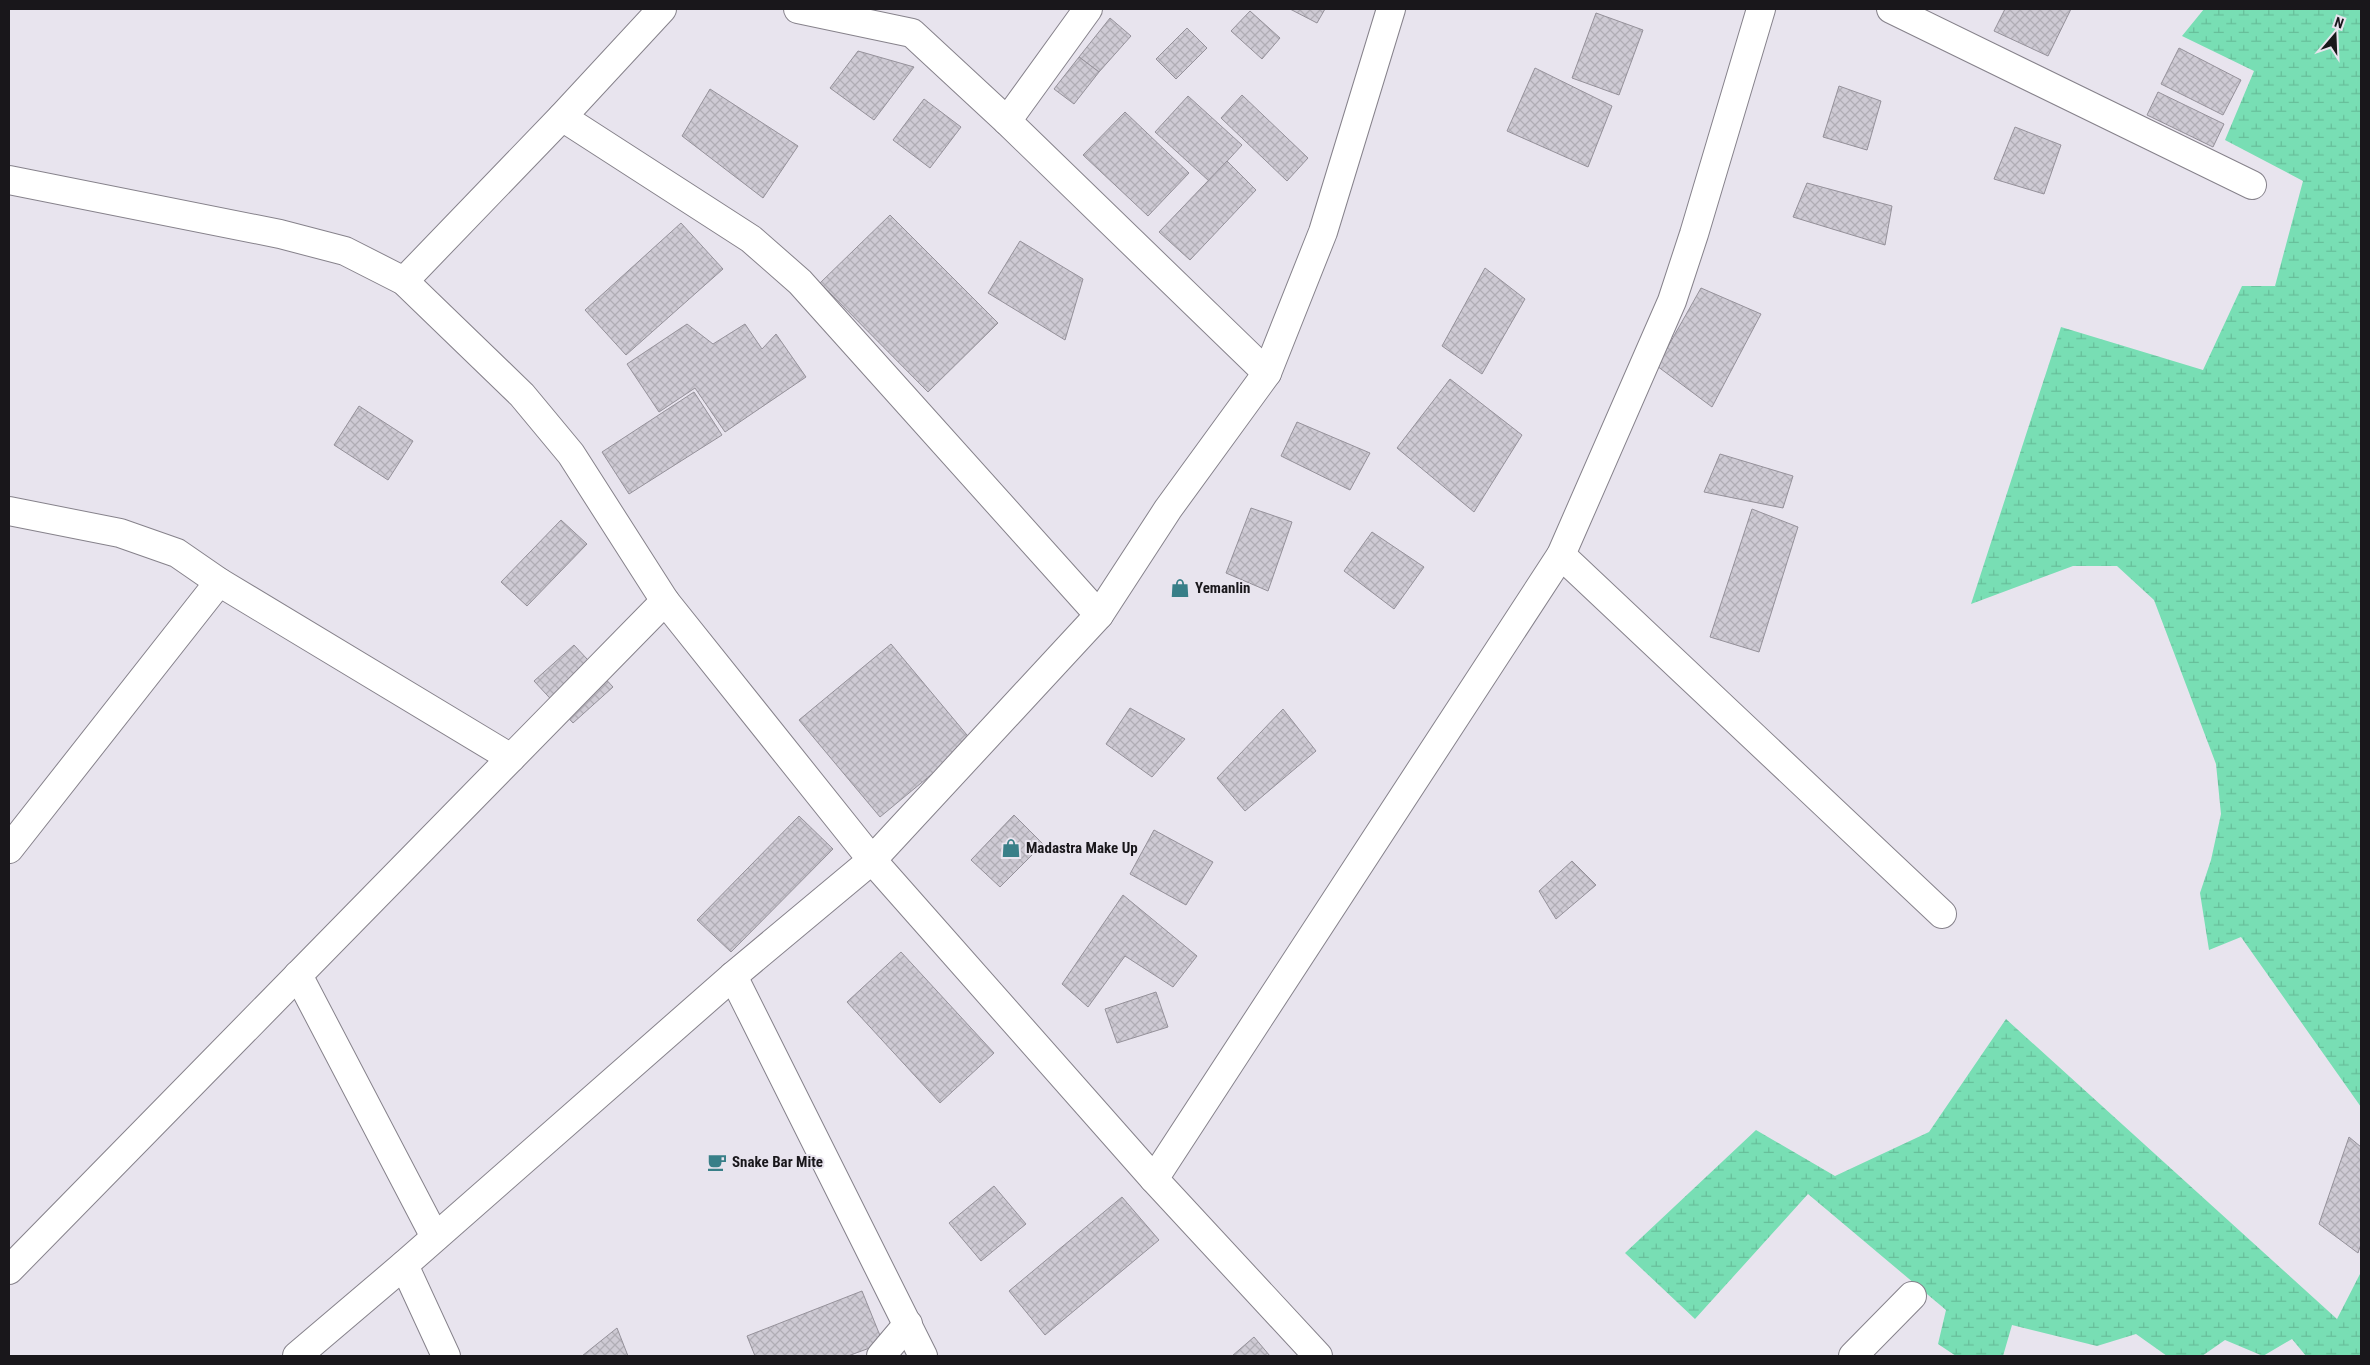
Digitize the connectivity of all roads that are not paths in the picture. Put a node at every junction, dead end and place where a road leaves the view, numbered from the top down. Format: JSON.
{"nodes":[{"id":1,"x":662,"y":9,"type":"edge"},
{"id":2,"x":798,"y":9,"type":"edge"},
{"id":3,"x":1088,"y":9,"type":"edge"},
{"id":4,"x":1391,"y":9,"type":"edge"},
{"id":5,"x":1761,"y":9,"type":"edge"},
{"id":6,"x":1891,"y":9,"type":"edge"},
{"id":7,"x":562,"y":117,"type":"junction"},
{"id":8,"x":1008,"y":121,"type":"junction"},
{"id":9,"x":9,"y":180,"type":"edge"},
{"id":10,"x":2252,"y":185,"type":"dead end"},
{"id":11,"x":404,"y":281,"type":"junction"},
{"id":12,"x":1267,"y":373,"type":"junction"},
{"id":13,"x":9,"y":511,"type":"edge"},
{"id":14,"x":1561,"y":554,"type":"junction"},
{"id":15,"x":219,"y":582,"type":"junction"},
{"id":16,"x":665,"y":601,"type":"junction"},
{"id":17,"x":1099,"y":615,"type":"junction"},
{"id":18,"x":511,"y":758,"type":"junction"},
{"id":19,"x":9,"y":850,"type":"edge"},
{"id":20,"x":872,"y":860,"type":"junction"},
{"id":21,"x":1942,"y":914,"type":"dead end"},
{"id":22,"x":298,"y":976,"type":"junction"},
{"id":23,"x":733,"y":976,"type":"junction"},
{"id":24,"x":1154,"y":1179,"type":"junction"},
{"id":25,"x":435,"y":1237,"type":"junction"},
{"id":26,"x":404,"y":1266,"type":"junction"},
{"id":27,"x":9,"y":1270,"type":"edge"},
{"id":28,"x":1912,"y":1296,"type":"dead end"},
{"id":29,"x":908,"y":1324,"type":"junction"},
{"id":30,"x":297,"y":1356,"type":"edge"},
{"id":31,"x":446,"y":1356,"type":"edge"},
{"id":32,"x":881,"y":1356,"type":"edge"},
{"id":33,"x":923,"y":1356,"type":"edge"},
{"id":34,"x":1318,"y":1356,"type":"edge"},
{"id":35,"x":1853,"y":1356,"type":"edge"}],
"edges":[{"from":1,"to":7,"type":"street"},
{"from":2,"to":8,"type":"street"},
{"from":3,"to":8,"type":"street"},
{"from":4,"to":12,"type":"street"},
{"from":5,"to":14,"type":"street"},
{"from":6,"to":10,"type":"street"},
{"from":7,"to":11,"type":"street"},
{"from":7,"to":17,"type":"street"},
{"from":8,"to":12,"type":"street"},
{"from":9,"to":11,"type":"street"},
{"from":11,"to":16,"type":"street"},
{"from":12,"to":17,"type":"street"},
{"from":13,"to":15,"type":"street"},
{"from":14,"to":21,"type":"street"},
{"from":14,"to":24,"type":"street"},
{"from":15,"to":18,"type":"street"},
{"from":15,"to":19,"type":"street"},
{"from":16,"to":18,"type":"street"},
{"from":16,"to":20,"type":"street"},
{"from":17,"to":20,"type":"street"},
{"from":18,"to":22,"type":"street"},
{"from":20,"to":23,"type":"street"},
{"from":20,"to":24,"type":"street"},
{"from":22,"to":25,"type":"street"},
{"from":22,"to":27,"type":"street"},
{"from":23,"to":25,"type":"street"},
{"from":23,"to":29,"type":"street"},
{"from":24,"to":34,"type":"street"},
{"from":25,"to":26,"type":"street"},
{"from":26,"to":30,"type":"street"},
{"from":26,"to":31,"type":"street"},
{"from":28,"to":35,"type":"street"},
{"from":29,"to":32,"type":"street"},
{"from":29,"to":33,"type":"street"}]}
